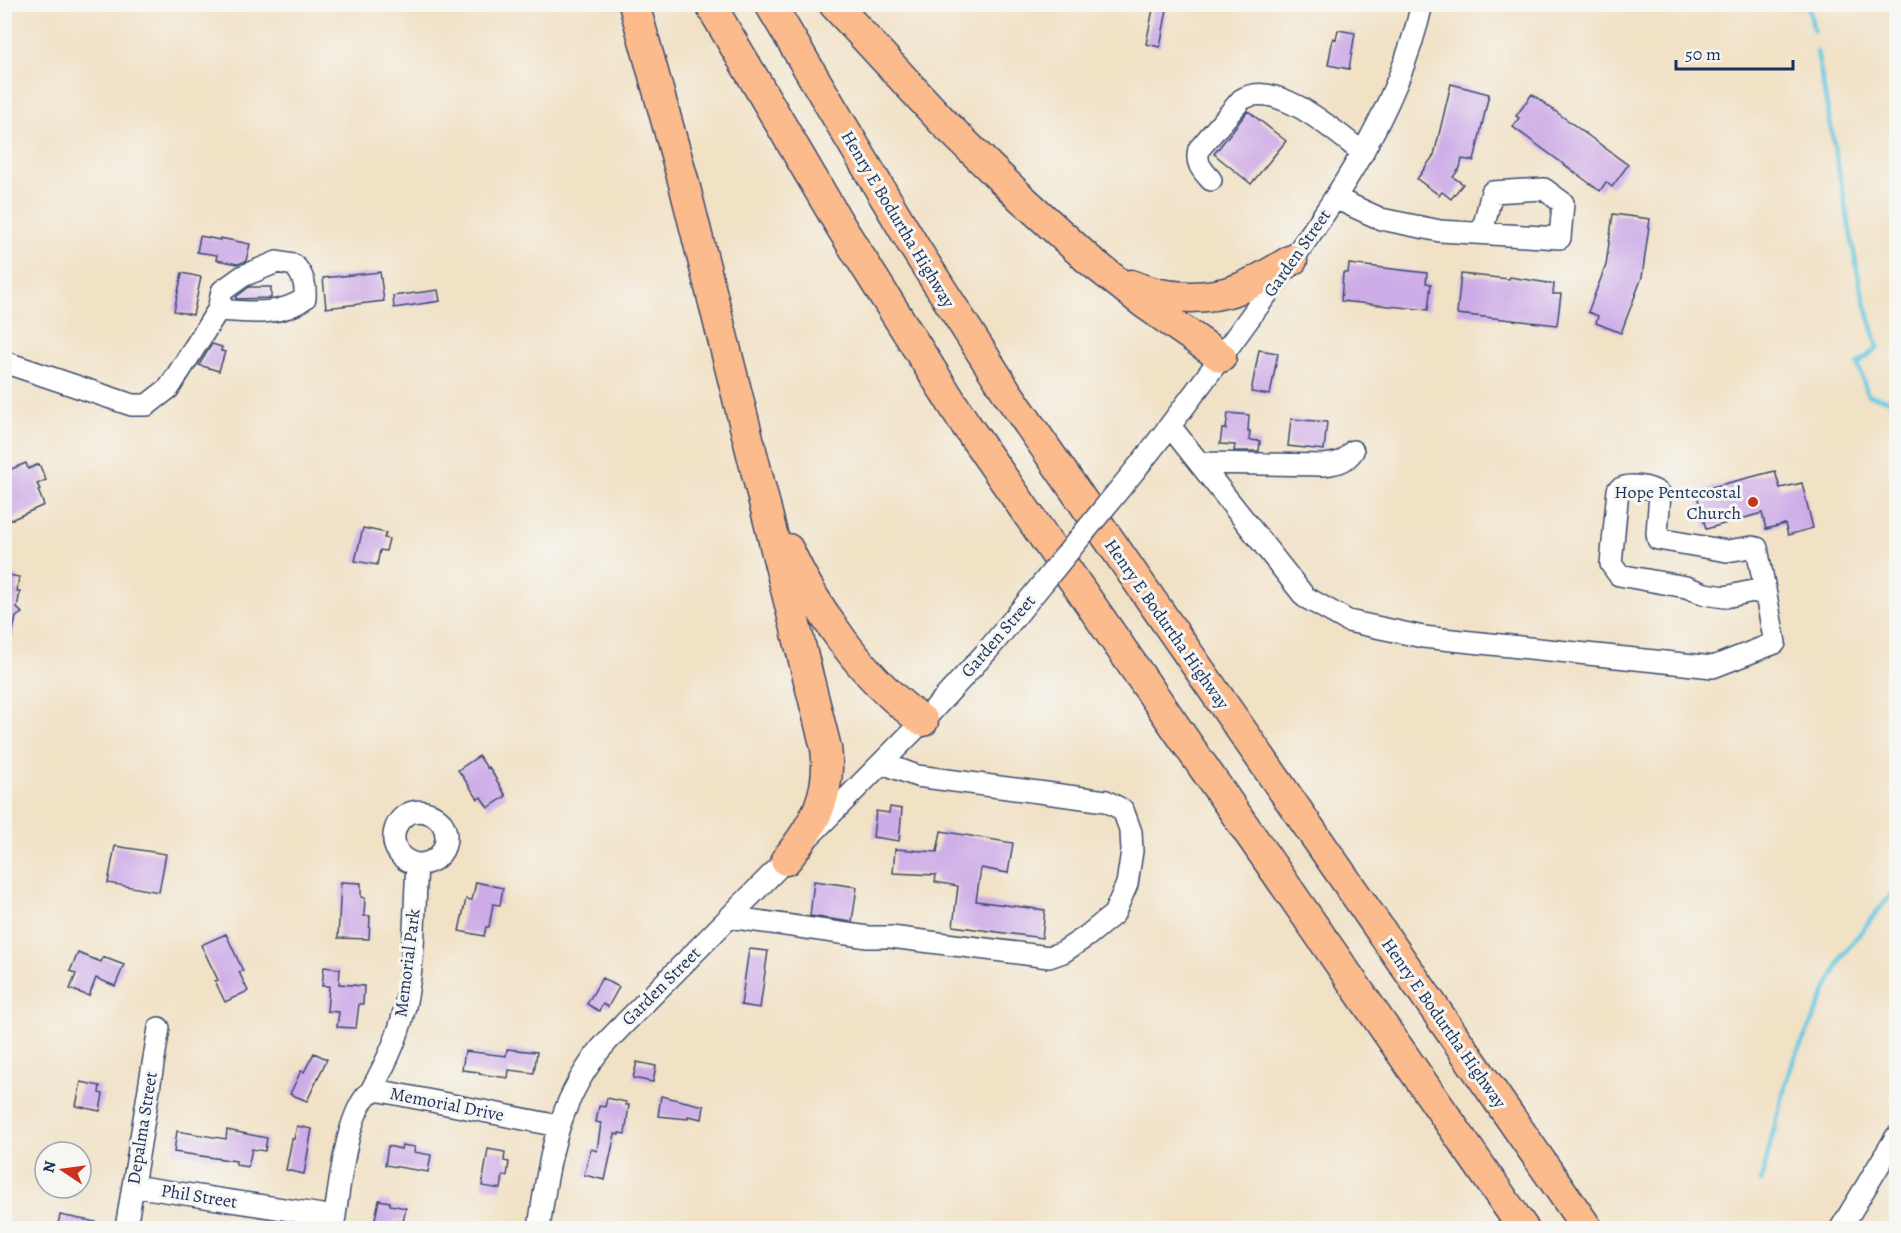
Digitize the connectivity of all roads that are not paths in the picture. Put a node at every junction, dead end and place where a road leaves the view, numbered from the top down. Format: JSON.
{"nodes":[{"id":1,"x":634,"y":4,"type":"edge"},
{"id":2,"x":710,"y":4,"type":"edge"},
{"id":3,"x":770,"y":4,"type":"edge"},
{"id":4,"x":834,"y":4,"type":"edge"},
{"id":5,"x":1422,"y":4,"type":"edge"},
{"id":6,"x":1364,"y":153,"type":"junction"},
{"id":7,"x":1211,"y":180,"type":"dead end"},
{"id":8,"x":1335,"y":198,"type":"junction"},
{"id":9,"x":1482,"y":233,"type":"dead end"},
{"id":10,"x":1088,"y":259,"type":"junction"},
{"id":11,"x":1292,"y":260,"type":"junction"},
{"id":12,"x":218,"y":310,"type":"dead end"},
{"id":13,"x":1221,"y":357,"type":"junction"},
{"id":14,"x":4,"y":362,"type":"edge"},
{"id":15,"x":1170,"y":426,"type":"junction"},
{"id":16,"x":1353,"y":451,"type":"dead end"},
{"id":17,"x":753,"y":457,"type":"junction"},
{"id":18,"x":1199,"y":463,"type":"junction"},
{"id":19,"x":1766,"y":595,"type":"junction"},
{"id":20,"x":922,"y":722,"type":"junction"},
{"id":21,"x":882,"y":763,"type":"junction"},
{"id":22,"x":786,"y":860,"type":"junction"},
{"id":23,"x":417,"y":864,"type":"dead end"},
{"id":24,"x":729,"y":917,"type":"junction"},
{"id":25,"x":159,"y":1028,"type":"dead end"},
{"id":26,"x":371,"y":1091,"type":"junction"},
{"id":27,"x":559,"y":1126,"type":"junction"},
{"id":28,"x":1896,"y":1137,"type":"edge"},
{"id":29,"x":1888,"y":1166,"type":"edge"},
{"id":30,"x":133,"y":1186,"type":"junction"},
{"id":31,"x":334,"y":1223,"type":"edge"},
{"id":32,"x":126,"y":1228,"type":"edge"},
{"id":33,"x":539,"y":1228,"type":"edge"},
{"id":34,"x":1523,"y":1228,"type":"edge"},
{"id":35,"x":1587,"y":1228,"type":"edge"},
{"id":36,"x":1841,"y":1228,"type":"edge"}],
"edges":[{"from":1,"to":17,"type":"highway"},
{"from":2,"to":34,"type":"highway"},
{"from":3,"to":35,"type":"highway","name":"Henry E Bodurtha Highway"},
{"from":4,"to":10,"type":"highway"},
{"from":5,"to":6,"type":"street","name":"Garden Street"},
{"from":6,"to":7,"type":"street"},
{"from":6,"to":8,"type":"street","name":"Garden Street"},
{"from":8,"to":9,"type":"street"},
{"from":8,"to":11,"type":"street","name":"Garden Street"},
{"from":10,"to":11,"type":"highway"},
{"from":10,"to":13,"type":"highway"},
{"from":11,"to":13,"type":"street","name":"Garden Street"},
{"from":12,"to":14,"type":"street"},
{"from":13,"to":15,"type":"street","name":"Garden Street"},
{"from":15,"to":18,"type":"street"},
{"from":15,"to":20,"type":"street","name":"Garden Street","bridge":true},
{"from":16,"to":18,"type":"street"},
{"from":17,"to":20,"type":"highway"},
{"from":17,"to":22,"type":"highway"},
{"from":18,"to":19,"type":"street"},
{"from":19,"to":19,"type":"street"},
{"from":20,"to":21,"type":"street","name":"Garden Street"},
{"from":21,"to":22,"type":"street","name":"Garden Street"},
{"from":21,"to":24,"type":"street"},
{"from":22,"to":24,"type":"street","name":"Garden Street"},
{"from":23,"to":26,"type":"street","name":"Memorial Park"},
{"from":24,"to":27,"type":"street","name":"Garden Street"},
{"from":25,"to":30,"type":"street","name":"Depalma Street"},
{"from":26,"to":27,"type":"street","name":"Memorial Drive"},
{"from":26,"to":31,"type":"street","name":"Memorial Drive"},
{"from":27,"to":33,"type":"street","name":"Garden Street"},
{"from":28,"to":29,"type":"street"},
{"from":29,"to":36,"type":"street"},
{"from":30,"to":31,"type":"street","name":"Phil Street"},
{"from":30,"to":32,"type":"street","name":"Depalma Street"}]}
